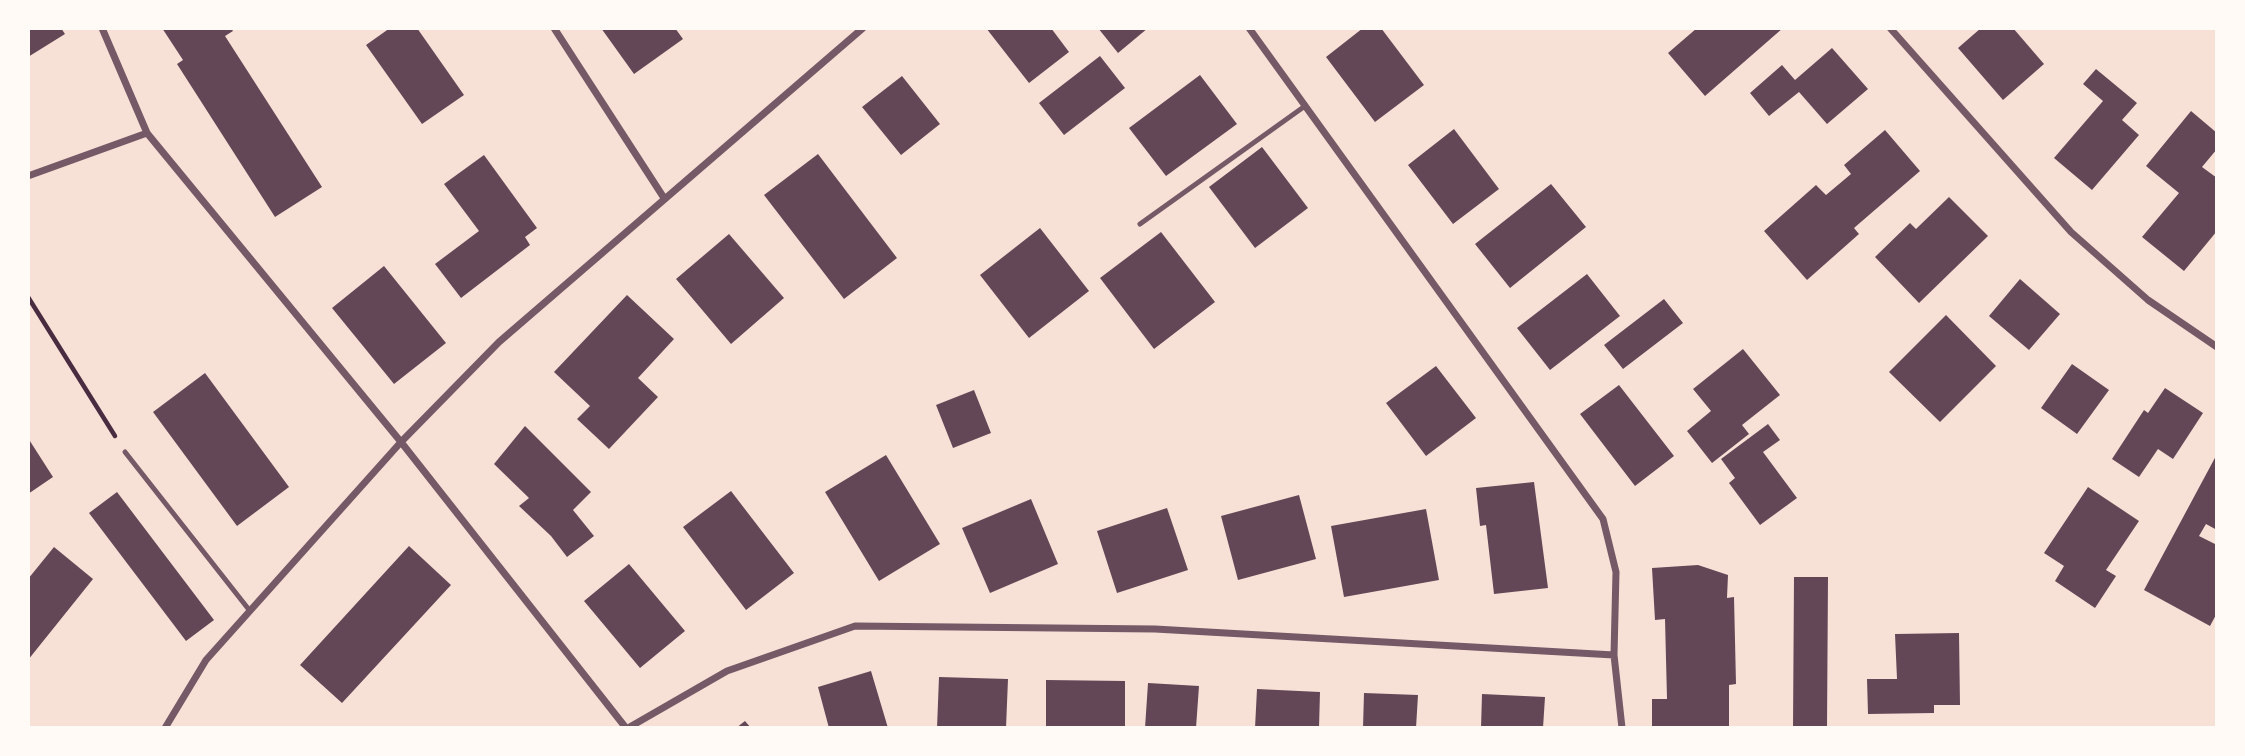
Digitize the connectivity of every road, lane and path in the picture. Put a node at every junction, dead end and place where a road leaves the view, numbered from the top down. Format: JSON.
{"nodes":[{"id":1,"x":102,"y":28,"type":"edge"},
{"id":2,"x":554,"y":28,"type":"edge"},
{"id":3,"x":863,"y":28,"type":"edge"},
{"id":4,"x":1248,"y":28,"type":"edge"},
{"id":5,"x":1890,"y":28,"type":"edge"},
{"id":6,"x":1305,"y":106,"type":"junction"},
{"id":7,"x":147,"y":134,"type":"junction"},
{"id":8,"x":28,"y":176,"type":"edge"},
{"id":9,"x":664,"y":198,"type":"junction"},
{"id":10,"x":1140,"y":224,"type":"dead end"},
{"id":11,"x":28,"y":297,"type":"edge"},
{"id":12,"x":2217,"y":347,"type":"edge"},
{"id":13,"x":401,"y":442,"type":"junction"},
{"id":14,"x":125,"y":452,"type":"joint"},
{"id":15,"x":250,"y":611,"type":"junction"},
{"id":16,"x":1614,"y":654,"type":"junction"},
{"id":17,"x":165,"y":728,"type":"edge"},
{"id":18,"x":627,"y":728,"type":"edge"},
{"id":19,"x":1622,"y":728,"type":"edge"}],
"edges":[{"from":1,"to":7,"type":"street"},
{"from":2,"to":9,"type":"street"},
{"from":3,"to":9,"type":"street"},
{"from":4,"to":6,"type":"street"},
{"from":5,"to":12,"type":"street"},
{"from":6,"to":10,"type":"lane"},
{"from":6,"to":16,"type":"street"},
{"from":7,"to":8,"type":"street"},
{"from":7,"to":13,"type":"street"},
{"from":9,"to":13,"type":"street"},
{"from":11,"to":14,"type":"path"},
{"from":13,"to":15,"type":"street"},
{"from":13,"to":18,"type":"street"},
{"from":14,"to":15,"type":"lane"},
{"from":15,"to":17,"type":"street"},
{"from":16,"to":18,"type":"street"},
{"from":16,"to":19,"type":"street"}]}
